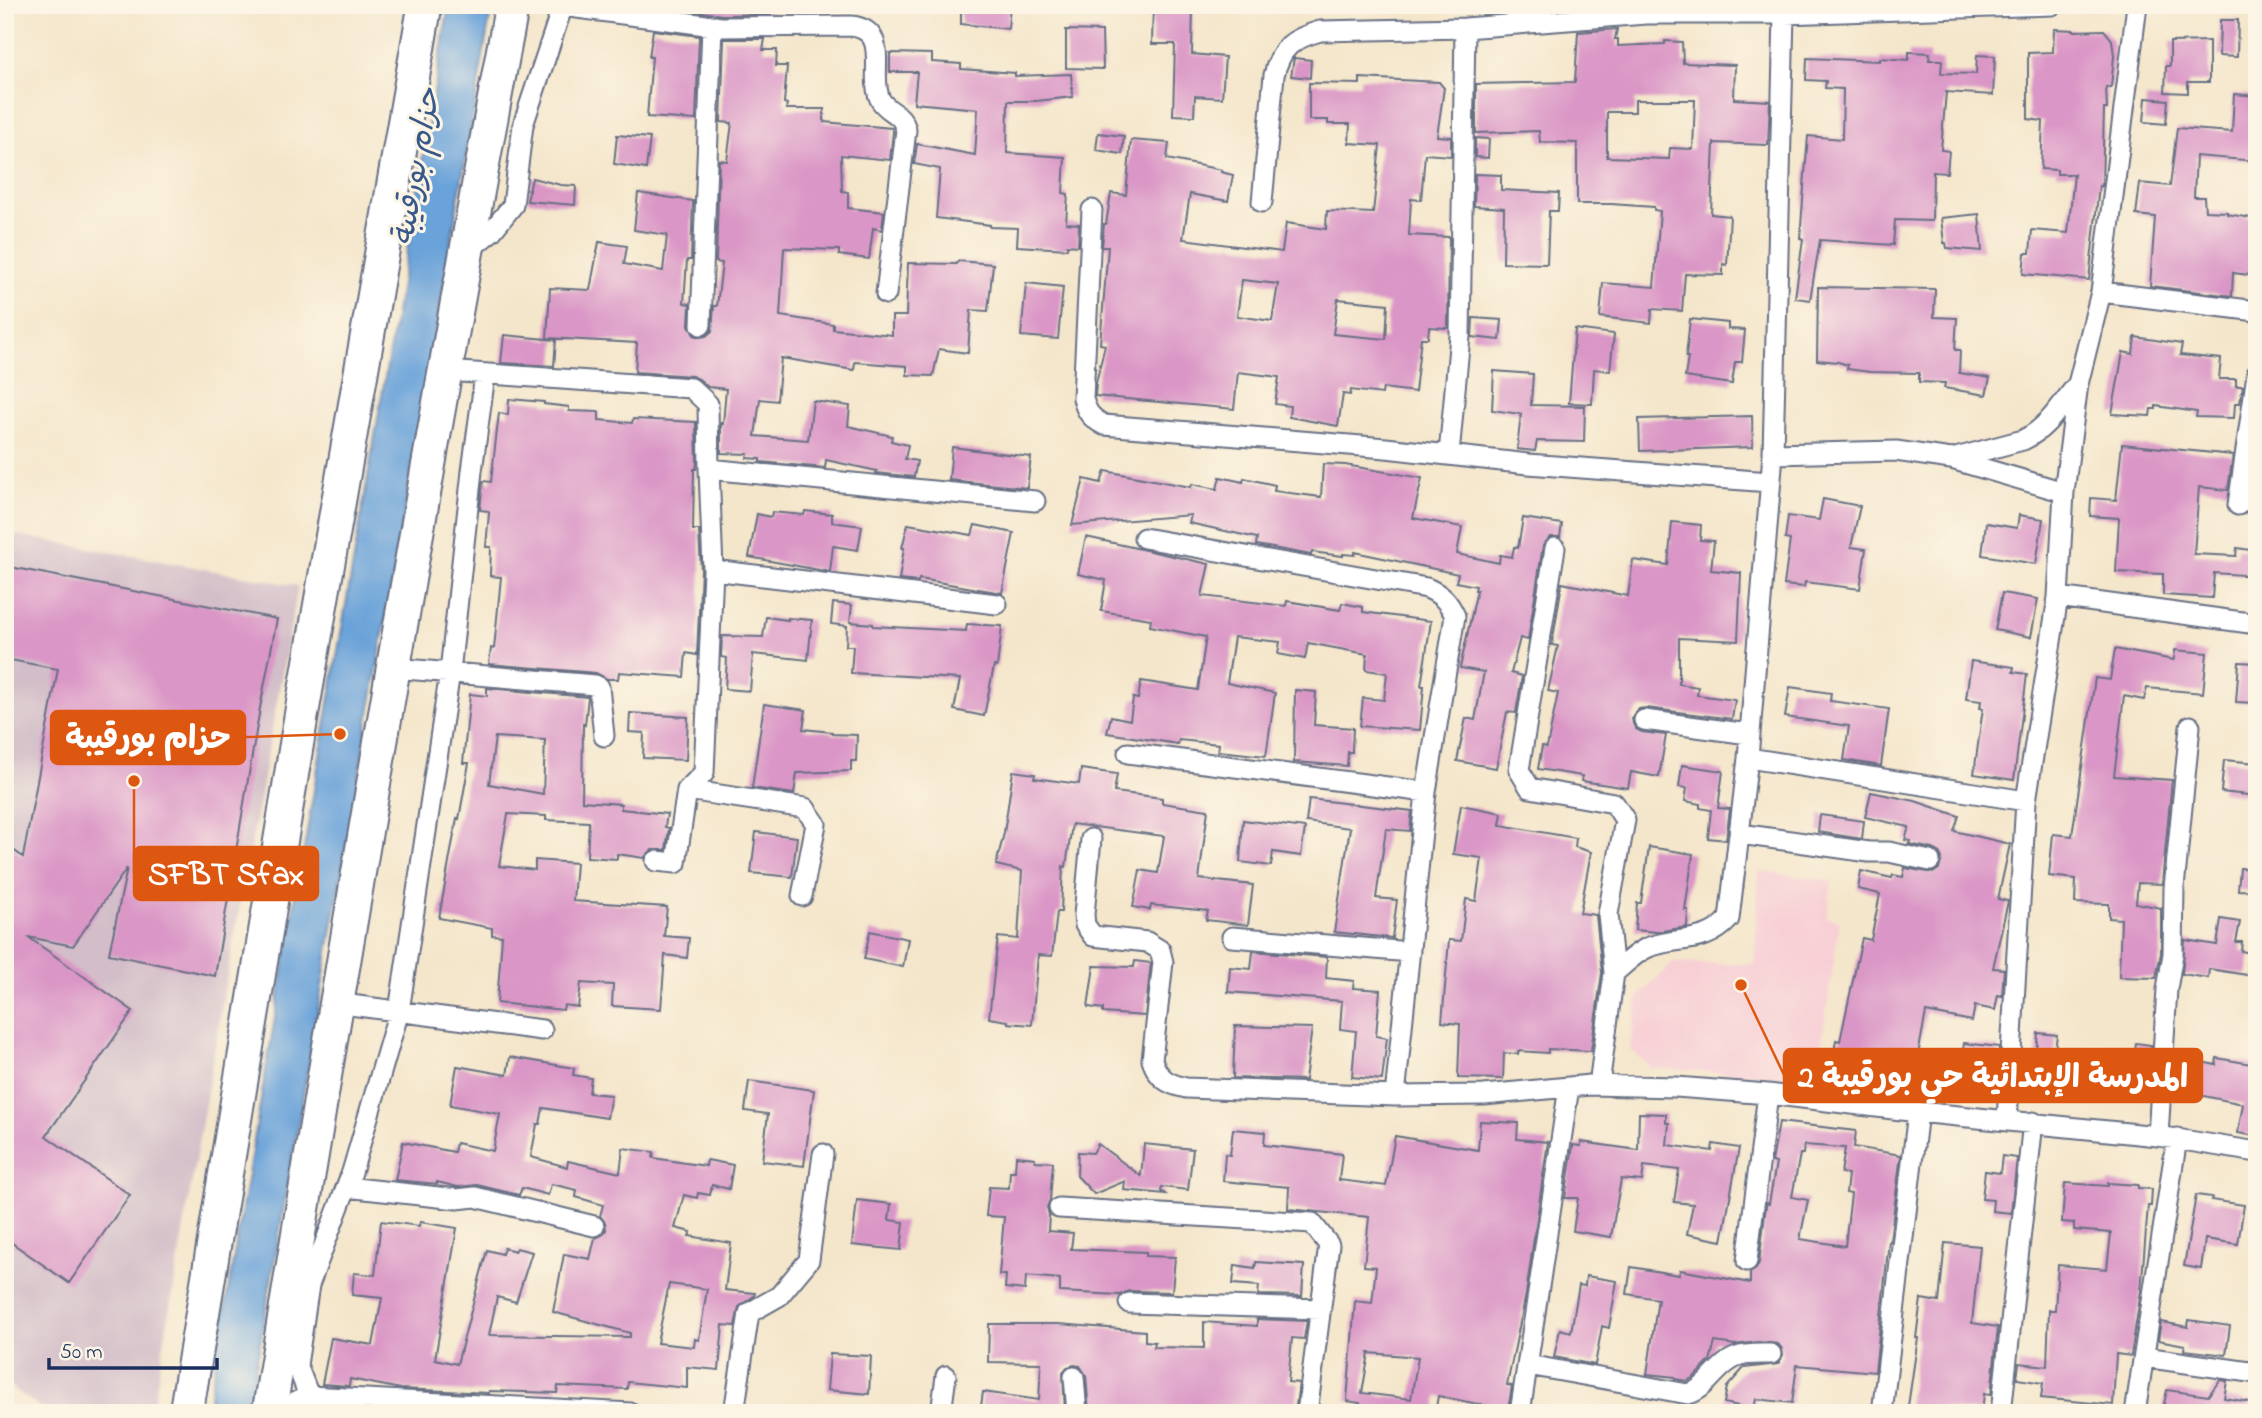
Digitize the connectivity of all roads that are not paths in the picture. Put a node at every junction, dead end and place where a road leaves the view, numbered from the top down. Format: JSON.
{"nodes":[{"id":1,"x":425,"y":5,"type":"edge"},
{"id":2,"x":512,"y":5,"type":"edge"},
{"id":3,"x":2052,"y":5,"type":"edge"},
{"id":4,"x":2137,"y":5,"type":"edge"},
{"id":5,"x":562,"y":6,"type":"edge"},
{"id":6,"x":1880,"y":8,"type":"edge"},
{"id":7,"x":1646,"y":10,"type":"edge"},
{"id":8,"x":1784,"y":14,"type":"junction"},
{"id":9,"x":712,"y":25,"type":"junction"},
{"id":10,"x":1465,"y":28,"type":"junction"},
{"id":11,"x":1262,"y":202,"type":"dead end"},
{"id":12,"x":1092,"y":210,"type":"dead end"},
{"id":13,"x":466,"y":253,"type":"junction"},
{"id":14,"x":2102,"y":292,"type":"junction"},
{"id":15,"x":886,"y":294,"type":"dead end"},
{"id":16,"x":2257,"y":311,"type":"edge"},
{"id":17,"x":701,"y":325,"type":"dead end"},
{"id":18,"x":446,"y":371,"type":"junction"},
{"id":19,"x":2257,"y":374,"type":"edge"},
{"id":20,"x":485,"y":375,"type":"junction"},
{"id":21,"x":2078,"y":384,"type":"junction"},
{"id":22,"x":1449,"y":454,"type":"junction"},
{"id":23,"x":1773,"y":454,"type":"junction"},
{"id":24,"x":1951,"y":459,"type":"junction"},
{"id":25,"x":709,"y":469,"type":"junction"},
{"id":26,"x":1770,"y":482,"type":"junction"},
{"id":27,"x":2064,"y":492,"type":"junction"},
{"id":28,"x":1035,"y":501,"type":"dead end"},
{"id":29,"x":2238,"y":505,"type":"dead end"},
{"id":30,"x":1144,"y":538,"type":"dead end"},
{"id":31,"x":1555,"y":548,"type":"dead end"},
{"id":32,"x":713,"y":570,"type":"junction"},
{"id":33,"x":2058,"y":597,"type":"junction"},
{"id":34,"x":997,"y":604,"type":"dead end"},
{"id":35,"x":2257,"y":624,"type":"edge"},
{"id":36,"x":393,"y":668,"type":"junction"},
{"id":37,"x":450,"y":672,"type":"junction"},
{"id":38,"x":1643,"y":720,"type":"dead end"},
{"id":39,"x":2190,"y":726,"type":"dead end"},
{"id":40,"x":1749,"y":734,"type":"junction"},
{"id":41,"x":604,"y":736,"type":"dead end"},
{"id":42,"x":1128,"y":753,"type":"dead end"},
{"id":43,"x":1748,"y":758,"type":"junction"},
{"id":44,"x":687,"y":790,"type":"junction"},
{"id":45,"x":1426,"y":792,"type":"junction"},
{"id":46,"x":2026,"y":800,"type":"junction"},
{"id":47,"x":1740,"y":834,"type":"junction"},
{"id":48,"x":1091,"y":839,"type":"dead end"},
{"id":49,"x":656,"y":861,"type":"dead end"},
{"id":50,"x":1930,"y":861,"type":"dead end"},
{"id":51,"x":802,"y":896,"type":"dead end"},
{"id":52,"x":1232,"y":937,"type":"dead end"},
{"id":53,"x":1410,"y":952,"type":"junction"},
{"id":54,"x":1614,"y":973,"type":"junction"},
{"id":55,"x":335,"y":1003,"type":"junction"},
{"id":56,"x":399,"y":1011,"type":"junction"},
{"id":57,"x":542,"y":1030,"type":"dead end"},
{"id":58,"x":1599,"y":1085,"type":"junction"},
{"id":59,"x":1569,"y":1087,"type":"junction"},
{"id":60,"x":1768,"y":1094,"type":"junction"},
{"id":61,"x":1395,"y":1096,"type":"junction"},
{"id":62,"x":1918,"y":1112,"type":"junction"},
{"id":63,"x":2007,"y":1120,"type":"junction"},
{"id":64,"x":2033,"y":1122,"type":"junction"},
{"id":65,"x":2167,"y":1137,"type":"junction"},
{"id":66,"x":2257,"y":1152,"type":"edge"},
{"id":67,"x":823,"y":1154,"type":"dead end"},
{"id":68,"x":346,"y":1187,"type":"junction"},
{"id":69,"x":1059,"y":1208,"type":"dead end"},
{"id":70,"x":594,"y":1226,"type":"dead end"},
{"id":71,"x":1747,"y":1261,"type":"dead end"},
{"id":72,"x":1129,"y":1303,"type":"dead end"},
{"id":73,"x":1321,"y":1309,"type":"junction"},
{"id":74,"x":1771,"y":1354,"type":"dead end"},
{"id":75,"x":2144,"y":1357,"type":"junction"},
{"id":76,"x":1528,"y":1365,"type":"junction"},
{"id":77,"x":2257,"y":1373,"type":"edge"},
{"id":78,"x":946,"y":1376,"type":"dead end"},
{"id":79,"x":1074,"y":1377,"type":"dead end"},
{"id":80,"x":309,"y":1396,"type":"junction"},
{"id":81,"x":279,"y":1409,"type":"edge"},
{"id":82,"x":186,"y":1413,"type":"edge"},
{"id":83,"x":631,"y":1413,"type":"edge"},
{"id":84,"x":734,"y":1413,"type":"edge"},
{"id":85,"x":941,"y":1413,"type":"edge"},
{"id":86,"x":1077,"y":1413,"type":"edge"},
{"id":87,"x":1307,"y":1413,"type":"edge"},
{"id":88,"x":1520,"y":1413,"type":"edge"},
{"id":89,"x":1882,"y":1413,"type":"edge"},
{"id":90,"x":2001,"y":1413,"type":"edge"},
{"id":91,"x":2135,"y":1413,"type":"edge"}],
"edges":[{"from":1,"to":82,"type":"highway"},
{"from":2,"to":13,"type":"highway"},
{"from":3,"to":6,"type":"street"},
{"from":4,"to":14,"type":"street"},
{"from":5,"to":9,"type":"street"},
{"from":5,"to":13,"type":"street"},
{"from":6,"to":8,"type":"street"},
{"from":7,"to":8,"type":"street"},
{"from":7,"to":10,"type":"street"},
{"from":8,"to":23,"type":"street"},
{"from":9,"to":15,"type":"street"},
{"from":9,"to":17,"type":"street"},
{"from":10,"to":11,"type":"street"},
{"from":10,"to":22,"type":"street"},
{"from":12,"to":22,"type":"street"},
{"from":13,"to":18,"type":"highway"},
{"from":14,"to":16,"type":"street"},
{"from":14,"to":21,"type":"street"},
{"from":18,"to":20,"type":"street"},
{"from":18,"to":36,"type":"highway"},
{"from":19,"to":29,"type":"street"},
{"from":20,"to":25,"type":"street"},
{"from":20,"to":37,"type":"street"},
{"from":21,"to":24,"type":"street"},
{"from":21,"to":27,"type":"street"},
{"from":22,"to":26,"type":"street"},
{"from":23,"to":24,"type":"street"},
{"from":23,"to":26,"type":"street"},
{"from":24,"to":27,"type":"street"},
{"from":25,"to":28,"type":"street"},
{"from":25,"to":32,"type":"street"},
{"from":26,"to":40,"type":"street"},
{"from":27,"to":33,"type":"street"},
{"from":30,"to":45,"type":"street"},
{"from":31,"to":54,"type":"street"},
{"from":32,"to":34,"type":"street"},
{"from":32,"to":44,"type":"street"},
{"from":33,"to":35,"type":"street"},
{"from":33,"to":46,"type":"street"},
{"from":36,"to":37,"type":"street"},
{"from":36,"to":55,"type":"highway"},
{"from":37,"to":41,"type":"street"},
{"from":37,"to":56,"type":"street"},
{"from":38,"to":40,"type":"street"},
{"from":39,"to":65,"type":"street"},
{"from":40,"to":43,"type":"street"},
{"from":42,"to":45,"type":"street"},
{"from":43,"to":46,"type":"street"},
{"from":43,"to":47,"type":"street"},
{"from":44,"to":49,"type":"street"},
{"from":44,"to":51,"type":"street"},
{"from":45,"to":53,"type":"street"},
{"from":46,"to":63,"type":"street"},
{"from":47,"to":50,"type":"street"},
{"from":47,"to":54,"type":"street"},
{"from":48,"to":61,"type":"street"},
{"from":52,"to":53,"type":"street"},
{"from":53,"to":61,"type":"street"},
{"from":54,"to":58,"type":"street"},
{"from":55,"to":56,"type":"street"},
{"from":55,"to":81,"type":"highway"},
{"from":56,"to":57,"type":"street"},
{"from":56,"to":68,"type":"street"},
{"from":58,"to":59,"type":"street"},
{"from":58,"to":60,"type":"street"},
{"from":59,"to":61,"type":"street"},
{"from":59,"to":76,"type":"street"},
{"from":60,"to":62,"type":"street"},
{"from":60,"to":71,"type":"street"},
{"from":62,"to":63,"type":"street"},
{"from":62,"to":89,"type":"street"},
{"from":63,"to":64,"type":"street"},
{"from":64,"to":65,"type":"street"},
{"from":64,"to":90,"type":"street"},
{"from":65,"to":66,"type":"street"},
{"from":65,"to":75,"type":"street"},
{"from":67,"to":84,"type":"street"},
{"from":68,"to":70,"type":"street"},
{"from":68,"to":80,"type":"street"},
{"from":69,"to":73,"type":"street"},
{"from":72,"to":73,"type":"street"},
{"from":73,"to":87,"type":"street"},
{"from":74,"to":76,"type":"street"},
{"from":75,"to":77,"type":"street"},
{"from":75,"to":91,"type":"street"},
{"from":76,"to":88,"type":"street"},
{"from":78,"to":85,"type":"street"},
{"from":79,"to":86,"type":"street"},
{"from":80,"to":81,"type":"street"},
{"from":80,"to":83,"type":"street"}]}
